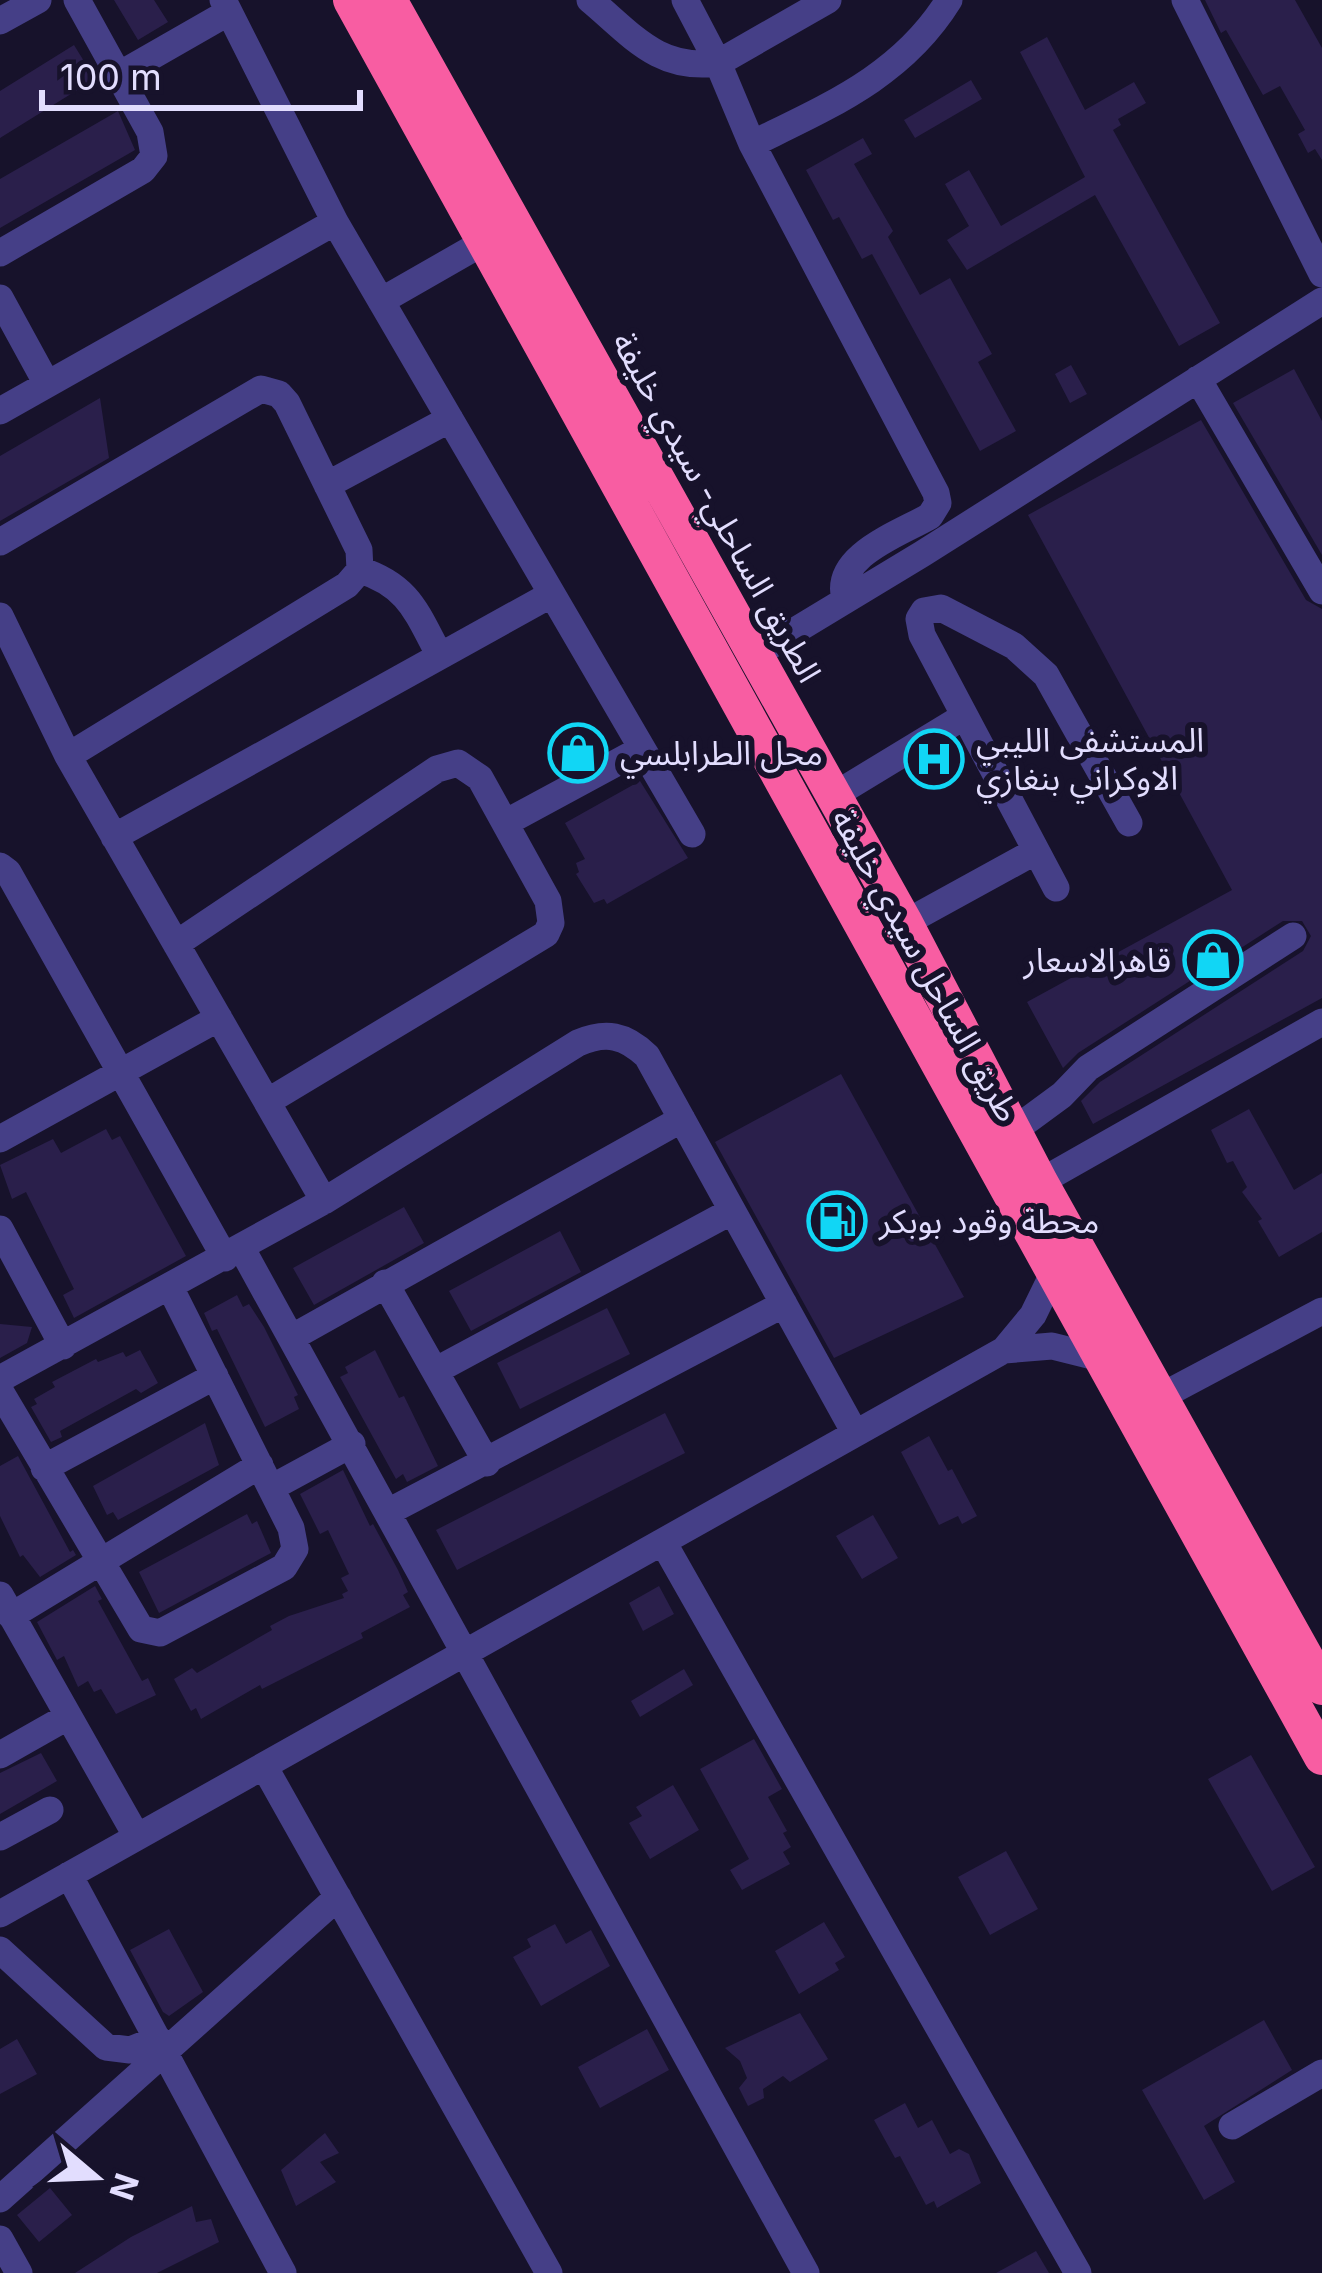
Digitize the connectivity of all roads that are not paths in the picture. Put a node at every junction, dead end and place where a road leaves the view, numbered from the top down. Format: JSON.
{"nodes":[{"id":1,"x":38,"y":0,"type":"edge"},
{"id":2,"x":77,"y":0,"type":"edge"},
{"id":3,"x":351,"y":0,"type":"edge"},
{"id":4,"x":389,"y":0,"type":"edge"},
{"id":5,"x":590,"y":0,"type":"edge"},
{"id":6,"x":685,"y":0,"type":"edge"},
{"id":7,"x":828,"y":0,"type":"edge"},
{"id":8,"x":949,"y":0,"type":"edge"},
{"id":9,"x":1185,"y":0,"type":"edge"},
{"id":10,"x":226,"y":6,"type":"edge"},
{"id":11,"x":0,"y":21,"type":"edge"},
{"id":12,"x":718,"y":63,"type":"junction"},
{"id":13,"x":119,"y":75,"type":"junction"},
{"id":14,"x":446,"y":134,"type":"junction"},
{"id":15,"x":752,"y":144,"type":"junction"},
{"id":16,"x":334,"y":222,"type":"junction"},
{"id":17,"x":484,"y":242,"type":"junction"},
{"id":18,"x":0,"y":253,"type":"edge"},
{"id":19,"x":1322,"y":274,"type":"edge"},
{"id":20,"x":0,"y":298,"type":"edge"},
{"id":21,"x":381,"y":301,"type":"junction"},
{"id":22,"x":1322,"y":301,"type":"edge"},
{"id":23,"x":1198,"y":379,"type":"junction"},
{"id":24,"x":47,"y":384,"type":"junction"},
{"id":25,"x":0,"y":411,"type":"edge"},
{"id":26,"x":450,"y":419,"type":"junction"},
{"id":27,"x":328,"y":485,"type":"junction"},
{"id":28,"x":0,"y":542,"type":"edge"},
{"id":29,"x":360,"y":571,"type":"junction"},
{"id":30,"x":1322,"y":592,"type":"edge"},
{"id":31,"x":552,"y":594,"type":"junction"},
{"id":32,"x":845,"y":599,"type":"junction"},
{"id":33,"x":0,"y":616,"type":"edge"},
{"id":34,"x":754,"y":655,"type":"junction"},
{"id":35,"x":440,"y":656,"type":"junction"},
{"id":36,"x":963,"y":717,"type":"junction"},
{"id":37,"x":642,"y":748,"type":"junction"},
{"id":38,"x":68,"y":756,"type":"junction"},
{"id":39,"x":833,"y":796,"type":"junction"},
{"id":40,"x":505,"y":823,"type":"junction"},
{"id":41,"x":1129,"y":823,"type":"dead end"},
{"id":42,"x":692,"y":833,"type":"dead end"},
{"id":43,"x":114,"y":837,"type":"junction"},
{"id":44,"x":1036,"y":851,"type":"junction"},
{"id":45,"x":0,"y":866,"type":"edge"},
{"id":46,"x":1056,"y":888,"type":"dead end"},
{"id":47,"x":904,"y":922,"type":"junction"},
{"id":48,"x":1293,"y":936,"type":"dead end"},
{"id":49,"x":176,"y":944,"type":"junction"},
{"id":50,"x":219,"y":1018,"type":"junction"},
{"id":51,"x":1322,"y":1022,"type":"edge"},
{"id":52,"x":120,"y":1071,"type":"junction"},
{"id":53,"x":267,"y":1102,"type":"junction"},
{"id":54,"x":682,"y":1119,"type":"junction"},
{"id":55,"x":1013,"y":1131,"type":"junction"},
{"id":56,"x":0,"y":1139,"type":"edge"},
{"id":57,"x":1040,"y":1182,"type":"junction"},
{"id":58,"x":325,"y":1201,"type":"junction"},
{"id":59,"x":732,"y":1211,"type":"junction"},
{"id":60,"x":0,"y":1229,"type":"edge"},
{"id":61,"x":234,"y":1253,"type":"junction"},
{"id":62,"x":1053,"y":1274,"type":"junction"},
{"id":63,"x":385,"y":1283,"type":"junction"},
{"id":64,"x":170,"y":1287,"type":"junction"},
{"id":65,"x":784,"y":1304,"type":"junction"},
{"id":66,"x":1322,"y":1311,"type":"edge"},
{"id":67,"x":291,"y":1338,"type":"junction"},
{"id":68,"x":63,"y":1346,"type":"junction"},
{"id":69,"x":1004,"y":1350,"type":"junction"},
{"id":70,"x":1100,"y":1358,"type":"junction"},
{"id":71,"x":436,"y":1371,"type":"junction"},
{"id":72,"x":215,"y":1376,"type":"junction"},
{"id":73,"x":0,"y":1379,"type":"edge"},
{"id":74,"x":0,"y":1391,"type":"edge"},
{"id":75,"x":1160,"y":1397,"type":"junction"},
{"id":76,"x":855,"y":1433,"type":"junction"},
{"id":77,"x":352,"y":1444,"type":"junction"},
{"id":78,"x":488,"y":1463,"type":"junction"},
{"id":79,"x":44,"y":1468,"type":"junction"},
{"id":80,"x":266,"y":1477,"type":"junction"},
{"id":81,"x":389,"y":1511,"type":"junction"},
{"id":82,"x":663,"y":1542,"type":"junction"},
{"id":83,"x":99,"y":1563,"type":"junction"},
{"id":84,"x":8,"y":1622,"type":"edge"},
{"id":85,"x":463,"y":1652,"type":"junction"},
{"id":86,"x":1322,"y":1687,"type":"edge"},
{"id":87,"x":68,"y":1717,"type":"junction"},
{"id":88,"x":0,"y":1755,"type":"edge"},
{"id":89,"x":1322,"y":1756,"type":"edge"},
{"id":90,"x":264,"y":1766,"type":"junction"},
{"id":91,"x":50,"y":1810,"type":"dead end"},
{"id":92,"x":0,"y":1837,"type":"edge"},
{"id":93,"x":137,"y":1837,"type":"junction"},
{"id":94,"x":70,"y":1875,"type":"junction"},
{"id":95,"x":338,"y":1897,"type":"junction"},
{"id":96,"x":0,"y":1914,"type":"edge"},
{"id":97,"x":0,"y":1950,"type":"edge"},
{"id":98,"x":160,"y":2046,"type":"junction"},
{"id":99,"x":1322,"y":2073,"type":"edge"},
{"id":100,"x":1232,"y":2126,"type":"dead end"},
{"id":101,"x":0,"y":2198,"type":"edge"},
{"id":102,"x":0,"y":2239,"type":"edge"},
{"id":103,"x":19,"y":2273,"type":"edge"},
{"id":104,"x":283,"y":2273,"type":"edge"},
{"id":105,"x":549,"y":2273,"type":"edge"},
{"id":106,"x":806,"y":2273,"type":"edge"},
{"id":107,"x":1078,"y":2273,"type":"edge"}],
"edges":[{"from":1,"to":11,"type":"street"},
{"from":2,"to":13,"type":"street"},
{"from":3,"to":14,"type":"highway"},
{"from":4,"to":14,"type":"highway"},
{"from":5,"to":12,"type":"street"},
{"from":6,"to":12,"type":"street"},
{"from":7,"to":12,"type":"street"},
{"from":8,"to":15,"type":"street"},
{"from":9,"to":19,"type":"street"},
{"from":10,"to":13,"type":"street"},
{"from":10,"to":16,"type":"street"},
{"from":12,"to":15,"type":"street"},
{"from":13,"to":18,"type":"street"},
{"from":14,"to":17,"type":"highway","name":"طريق الساحل سيدي خليفة"},
{"from":14,"to":34,"type":"highway","name":"الطريق الساحلي- سيدي خليفة"},
{"from":15,"to":32,"type":"street"},
{"from":16,"to":21,"type":"street"},
{"from":16,"to":24,"type":"street"},
{"from":17,"to":21,"type":"street"},
{"from":17,"to":62,"type":"highway","name":"طريق الساحل سيدي خليفة"},
{"from":20,"to":24,"type":"street"},
{"from":21,"to":26,"type":"street"},
{"from":22,"to":23,"type":"street"},
{"from":23,"to":30,"type":"street"},
{"from":23,"to":32,"type":"street"},
{"from":24,"to":25,"type":"street"},
{"from":26,"to":27,"type":"street"},
{"from":26,"to":31,"type":"street"},
{"from":27,"to":28,"type":"street"},
{"from":27,"to":29,"type":"street"},
{"from":29,"to":35,"type":"street"},
{"from":29,"to":38,"type":"street"},
{"from":31,"to":35,"type":"street"},
{"from":31,"to":37,"type":"street"},
{"from":32,"to":34,"type":"street"},
{"from":33,"to":38,"type":"street"},
{"from":34,"to":39,"type":"highway","name":"الطريق الساحلي- سيدي خليفة"},
{"from":35,"to":43,"type":"street"},
{"from":36,"to":39,"type":"street"},
{"from":36,"to":41,"type":"street"},
{"from":36,"to":44,"type":"street"},
{"from":37,"to":40,"type":"street"},
{"from":37,"to":42,"type":"street"},
{"from":38,"to":43,"type":"street"},
{"from":39,"to":47,"type":"highway","name":"الطريق الساحلي- سيدي خليفة"},
{"from":40,"to":49,"type":"street"},
{"from":40,"to":53,"type":"street"},
{"from":43,"to":49,"type":"street"},
{"from":44,"to":46,"type":"street"},
{"from":44,"to":47,"type":"street"},
{"from":45,"to":52,"type":"street"},
{"from":47,"to":55,"type":"highway","name":"الطريق الساحلي- سيدي خليفة"},
{"from":48,"to":55,"type":"street"},
{"from":49,"to":50,"type":"street"},
{"from":50,"to":52,"type":"street"},
{"from":50,"to":53,"type":"street"},
{"from":51,"to":57,"type":"street"},
{"from":52,"to":56,"type":"street"},
{"from":52,"to":61,"type":"street"},
{"from":53,"to":58,"type":"street"},
{"from":54,"to":58,"type":"street"},
{"from":54,"to":59,"type":"street"},
{"from":54,"to":63,"type":"street"},
{"from":55,"to":57,"type":"highway","name":"الطريق الساحلي- سيدي خليفة"},
{"from":57,"to":75,"type":"highway","name":"الطريق الساحلي- سيدي خليفة"},
{"from":58,"to":61,"type":"street"},
{"from":59,"to":65,"type":"street"},
{"from":59,"to":71,"type":"street"},
{"from":60,"to":68,"type":"street"},
{"from":61,"to":64,"type":"street"},
{"from":61,"to":67,"type":"street"},
{"from":62,"to":69,"type":"street"},
{"from":62,"to":70,"type":"highway","name":"طريق الساحل سيدي خليفة"},
{"from":63,"to":67,"type":"street"},
{"from":63,"to":71,"type":"street"},
{"from":64,"to":68,"type":"street"},
{"from":64,"to":72,"type":"street"},
{"from":65,"to":76,"type":"street"},
{"from":65,"to":78,"type":"street"},
{"from":66,"to":75,"type":"street"},
{"from":67,"to":77,"type":"street"},
{"from":68,"to":73,"type":"street"},
{"from":69,"to":70,"type":"street"},
{"from":69,"to":76,"type":"street"},
{"from":70,"to":89,"type":"highway","name":"طريق الساحل سيدي خليفة"},
{"from":71,"to":78,"type":"street"},
{"from":72,"to":79,"type":"street"},
{"from":72,"to":80,"type":"street"},
{"from":74,"to":79,"type":"street"},
{"from":75,"to":86,"type":"highway","name":"الطريق الساحلي- سيدي خليفة"},
{"from":76,"to":82,"type":"street"},
{"from":77,"to":80,"type":"street"},
{"from":77,"to":81,"type":"street"},
{"from":78,"to":81,"type":"street"},
{"from":79,"to":83,"type":"street"},
{"from":80,"to":83,"type":"street"},
{"from":80,"to":83,"type":"street"},
{"from":81,"to":85,"type":"street"},
{"from":82,"to":85,"type":"street"},
{"from":82,"to":107,"type":"street"},
{"from":83,"to":84,"type":"street"},
{"from":84,"to":87,"type":"street"},
{"from":85,"to":90,"type":"street"},
{"from":85,"to":106,"type":"street"},
{"from":87,"to":88,"type":"street"},
{"from":87,"to":93,"type":"street"},
{"from":90,"to":93,"type":"street"},
{"from":90,"to":95,"type":"street"},
{"from":91,"to":92,"type":"street"},
{"from":93,"to":94,"type":"street"},
{"from":94,"to":96,"type":"street"},
{"from":94,"to":98,"type":"street"},
{"from":95,"to":98,"type":"street"},
{"from":95,"to":105,"type":"street"},
{"from":97,"to":98,"type":"street"},
{"from":98,"to":101,"type":"street"},
{"from":98,"to":104,"type":"street"},
{"from":99,"to":100,"type":"street"},
{"from":102,"to":103,"type":"street"}]}
